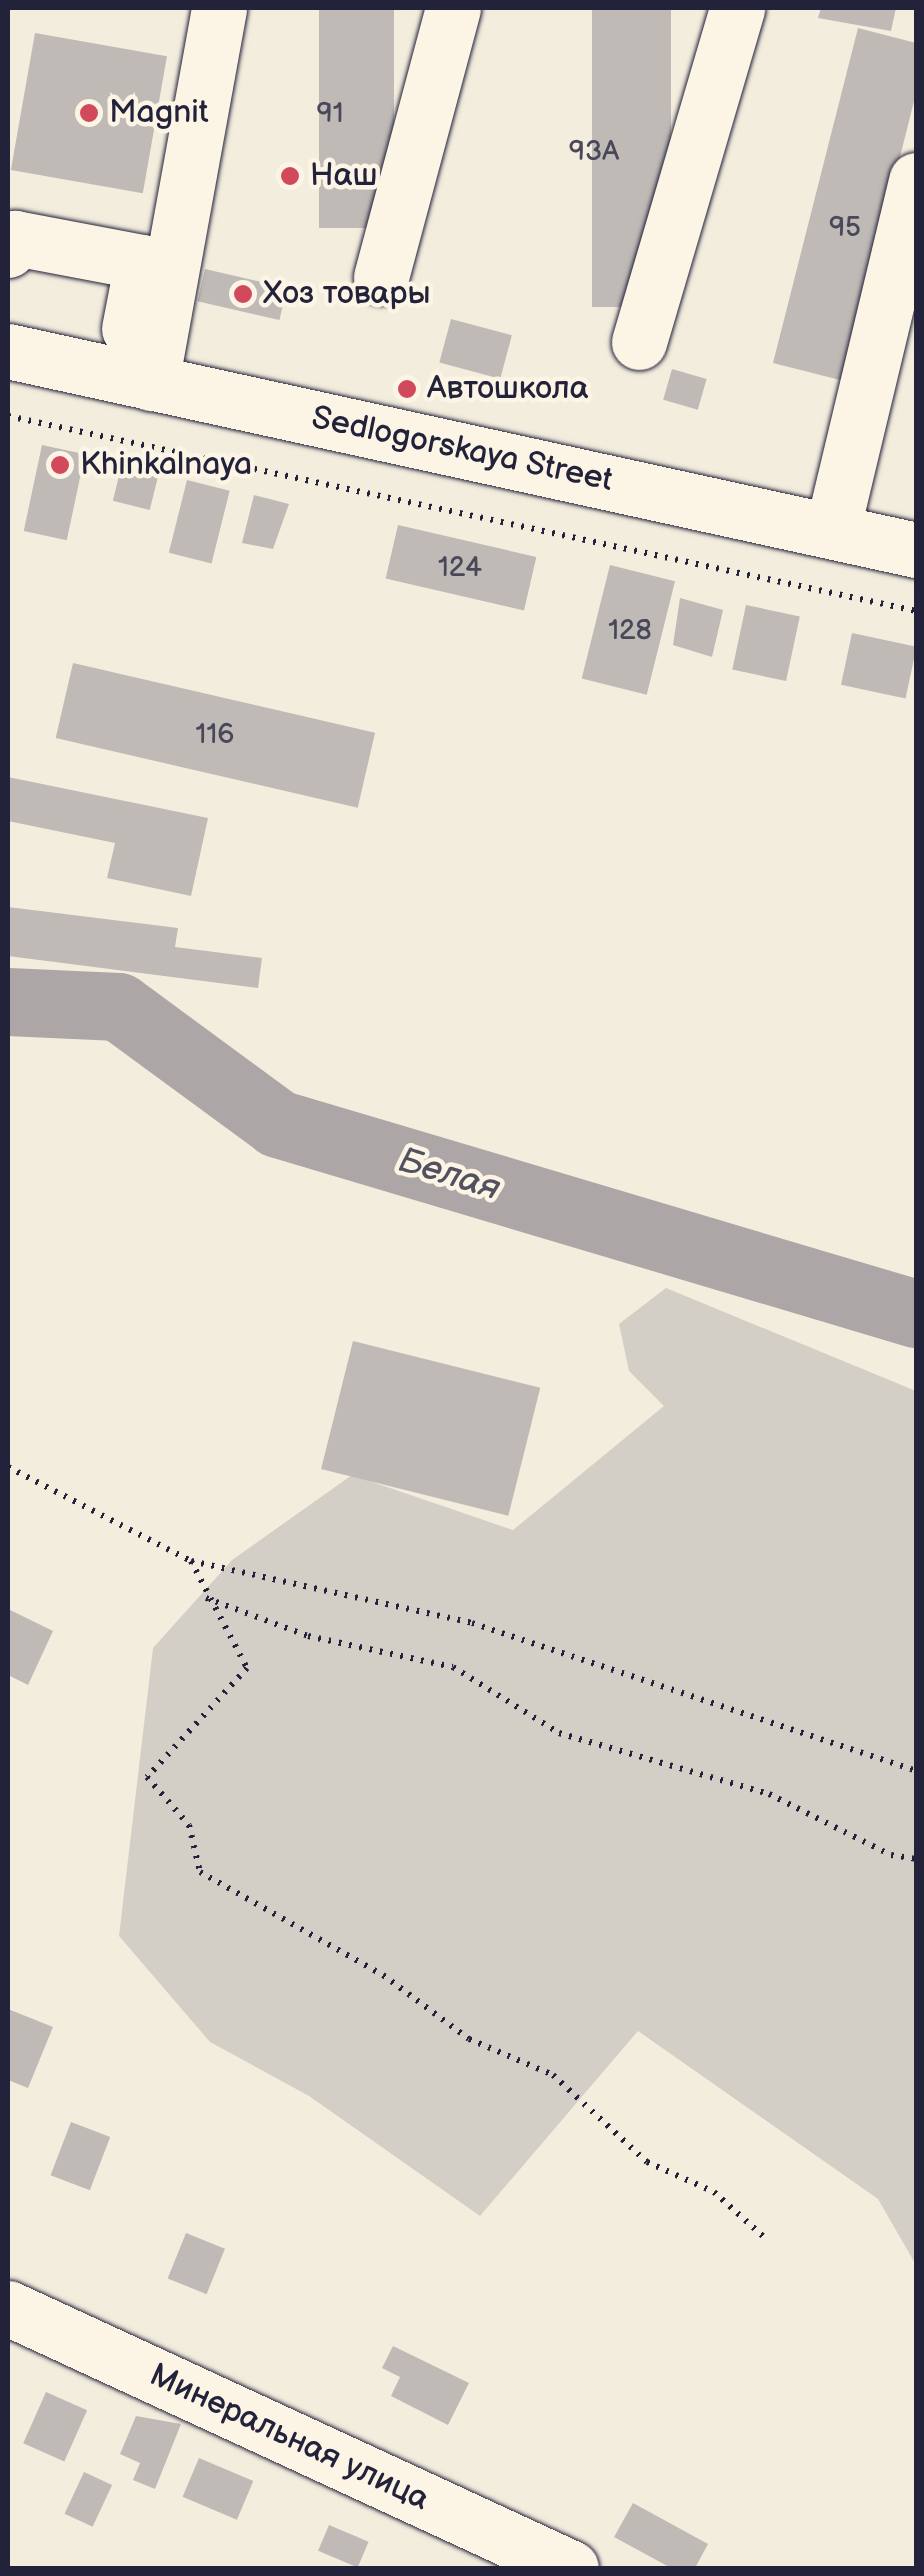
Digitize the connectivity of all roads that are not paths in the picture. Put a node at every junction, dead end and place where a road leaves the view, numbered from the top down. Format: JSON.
{"nodes":[{"id":1,"x":220,"y":8,"type":"edge"},
{"id":2,"x":453,"y":8,"type":"edge"},
{"id":3,"x":737,"y":8,"type":"edge"},
{"id":4,"x":916,"y":180,"type":"edge"},
{"id":5,"x":8,"y":250,"type":"edge"},
{"id":6,"x":381,"y":277,"type":"dead end"},
{"id":7,"x":639,"y":342,"type":"dead end"},
{"id":8,"x":8,"y":351,"type":"edge"},
{"id":9,"x":136,"y":380,"type":"junction"},
{"id":10,"x":832,"y":531,"type":"junction"},
{"id":11,"x":916,"y":550,"type":"edge"},
{"id":12,"x":8,"y":2308,"type":"edge"},
{"id":13,"x":571,"y":2568,"type":"edge"}],
"edges":[{"from":1,"to":9,"type":"street"},
{"from":2,"to":6,"type":"street"},
{"from":3,"to":7,"type":"street"},
{"from":4,"to":10,"type":"street"},
{"from":5,"to":9,"type":"street"},
{"from":8,"to":9,"type":"street","name":"Sedlogorskaya Street"},
{"from":9,"to":10,"type":"street","name":"Sedlogorskaya Street"},
{"from":10,"to":11,"type":"street","name":"Sedlogorskaya Street"},
{"from":12,"to":13,"type":"street","name":"Минеральная улица"}]}
